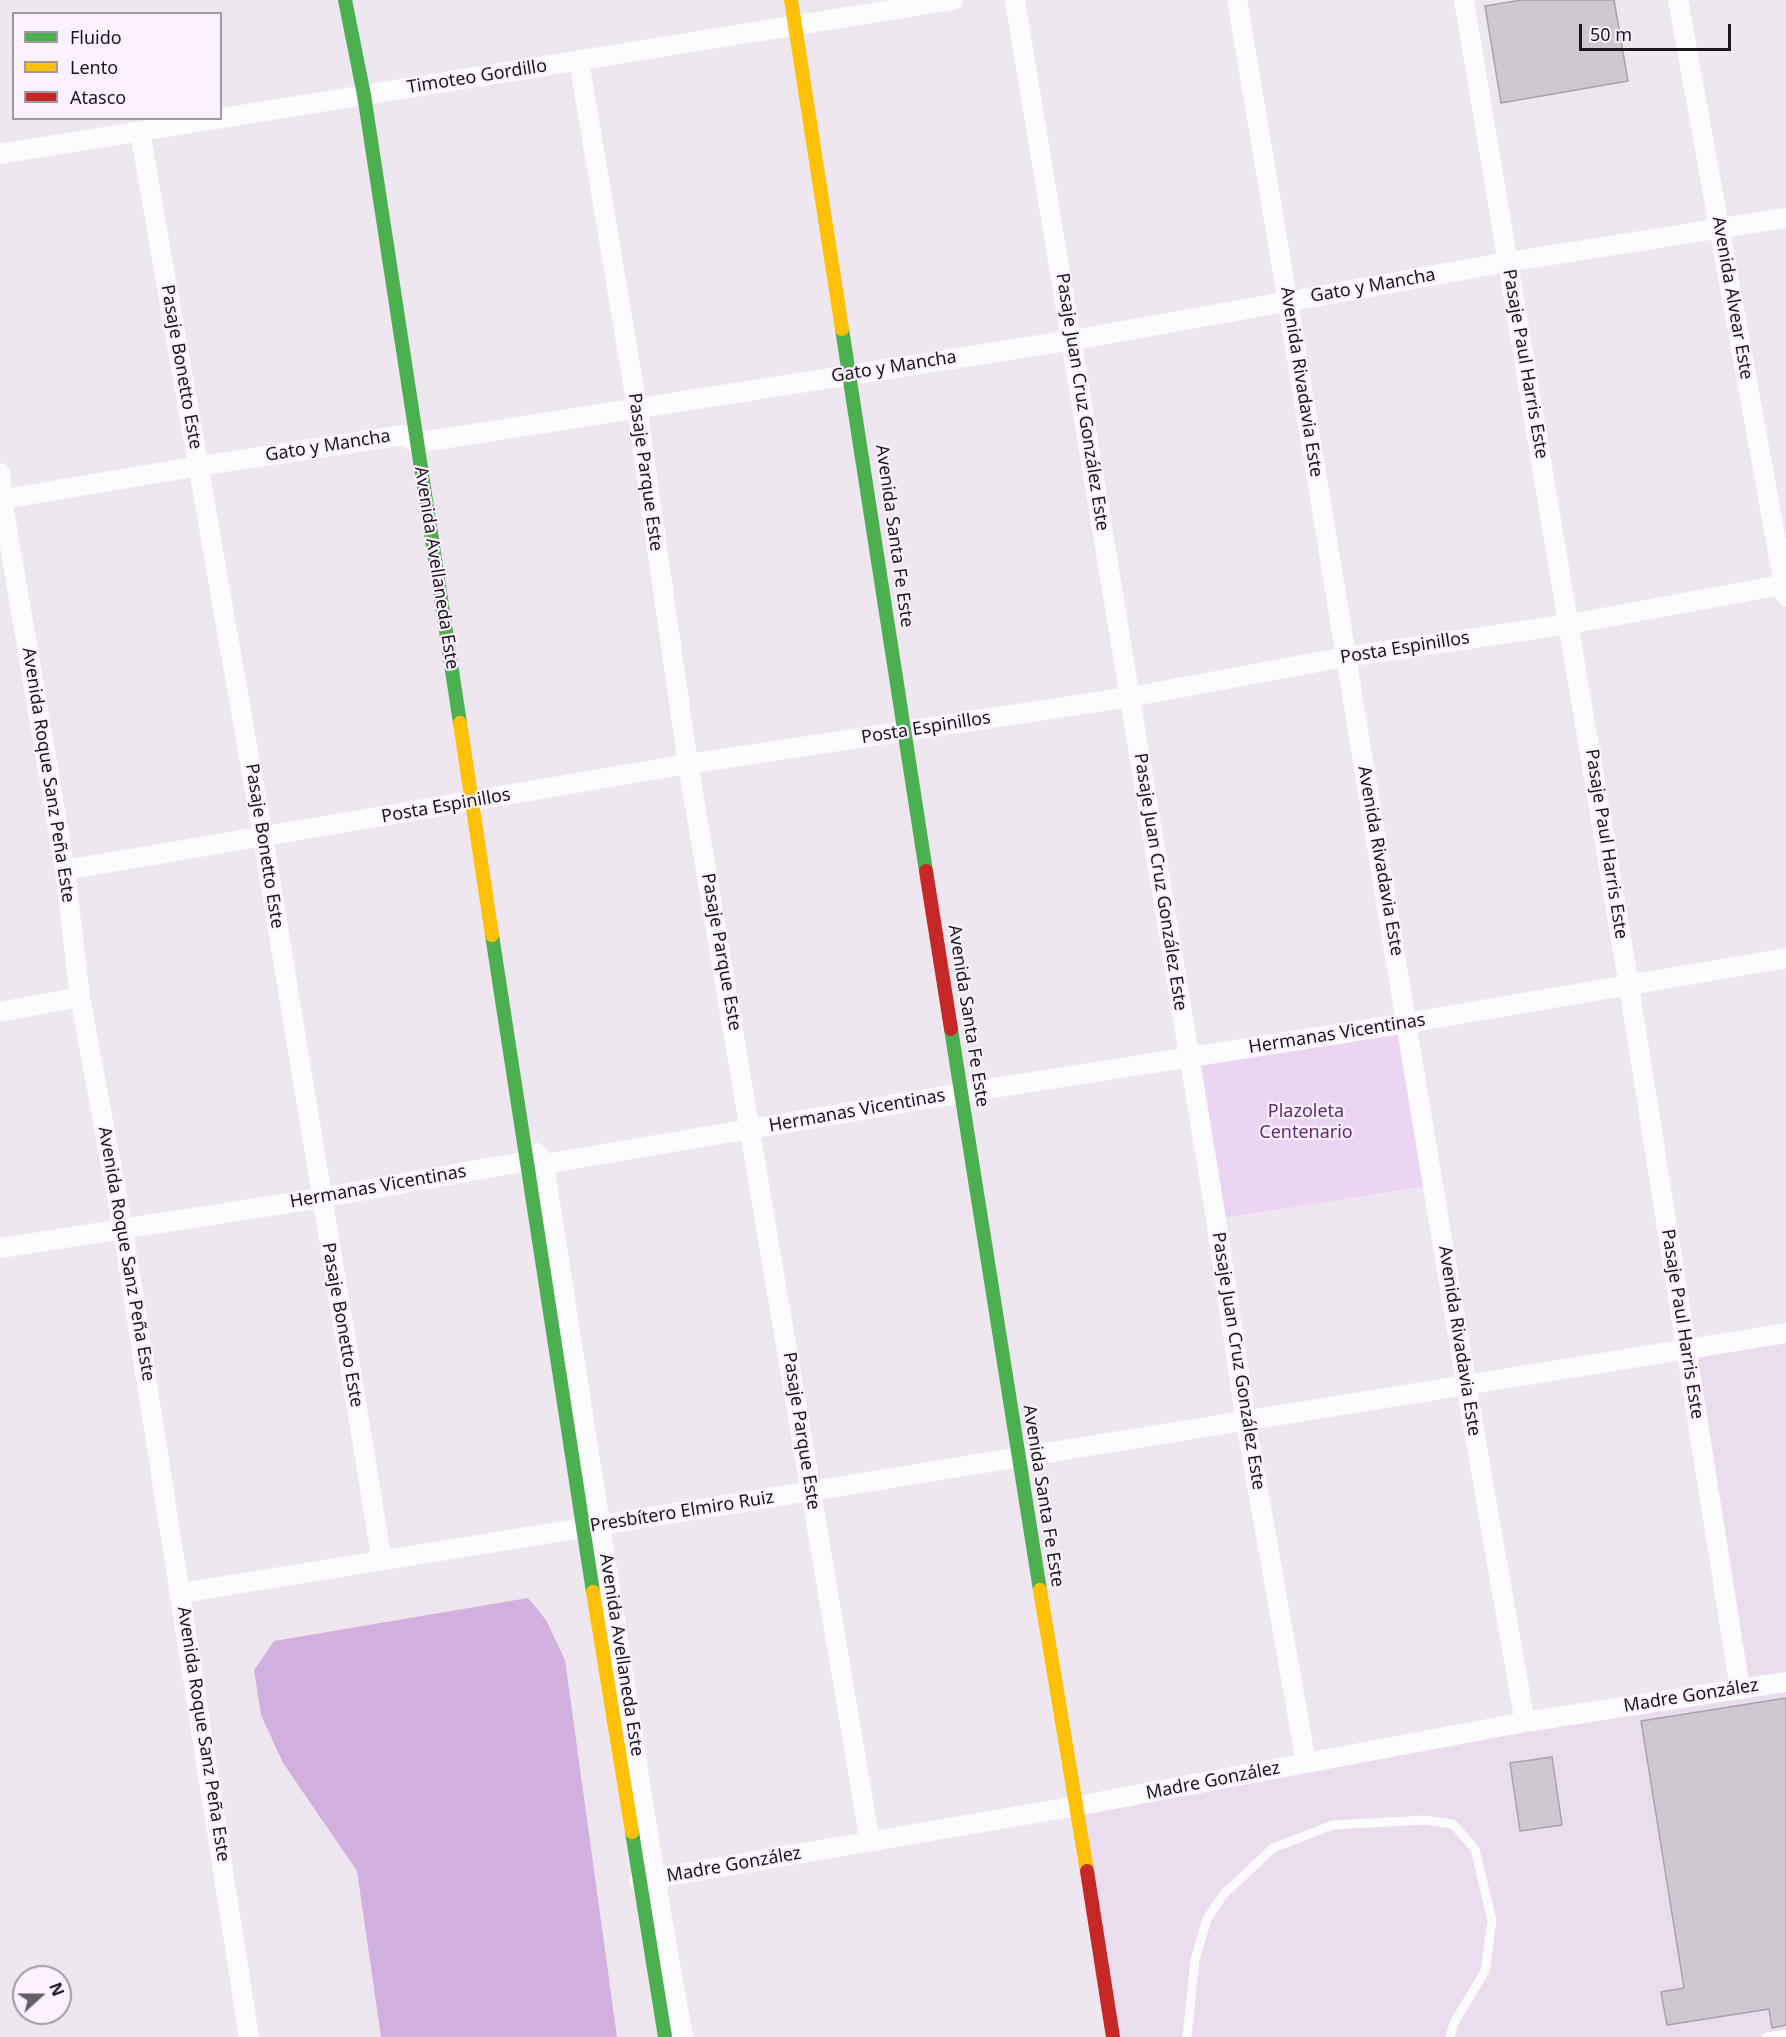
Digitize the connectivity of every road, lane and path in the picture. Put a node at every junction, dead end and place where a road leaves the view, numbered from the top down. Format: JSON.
{"nodes":[{"id":1,"x":345,"y":0,"type":"edge"},
{"id":2,"x":791,"y":0,"type":"edge"},
{"id":3,"x":953,"y":0,"type":"edge"},
{"id":4,"x":1015,"y":0,"type":"edge"},
{"id":5,"x":1237,"y":0,"type":"edge"},
{"id":6,"x":1464,"y":0,"type":"edge"},
{"id":7,"x":1678,"y":0,"type":"edge"},
{"id":8,"x":796,"y":23,"type":"junction"},
{"id":9,"x":579,"y":61,"type":"junction"},
{"id":10,"x":364,"y":95,"type":"junction"},
{"id":11,"x":222,"y":118,"type":"edge"},
{"id":12,"x":213,"y":120,"type":"edge"},
{"id":13,"x":140,"y":132,"type":"junction"},
{"id":14,"x":0,"y":154,"type":"edge"},
{"id":15,"x":1786,"y":218,"type":"edge"},
{"id":16,"x":1720,"y":229,"type":"junction"},
{"id":17,"x":1508,"y":262,"type":"junction"},
{"id":18,"x":1288,"y":300,"type":"junction"},
{"id":19,"x":1073,"y":340,"type":"junction"},
{"id":20,"x":851,"y":373,"type":"junction"},
{"id":21,"x":637,"y":408,"type":"junction"},
{"id":22,"x":416,"y":443,"type":"junction"},
{"id":23,"x":199,"y":466,"type":"junction"},
{"id":24,"x":0,"y":473,"type":"edge"},
{"id":25,"x":3,"y":506,"type":"edge"},
{"id":26,"x":1785,"y":588,"type":"edge"},
{"id":27,"x":1570,"y":624,"type":"junction"},
{"id":28,"x":1345,"y":657,"type":"junction"},
{"id":29,"x":1130,"y":697,"type":"junction"},
{"id":30,"x":904,"y":731,"type":"junction"},
{"id":31,"x":687,"y":764,"type":"junction"},
{"id":32,"x":472,"y":801,"type":"junction"},
{"id":33,"x":263,"y":837,"type":"junction"},
{"id":34,"x":65,"y":870,"type":"junction"},
{"id":35,"x":1786,"y":958,"type":"edge"},
{"id":36,"x":1629,"y":986,"type":"junction"},
{"id":37,"x":80,"y":997,"type":"junction"},
{"id":38,"x":0,"y":1012,"type":"edge"},
{"id":39,"x":1407,"y":1023,"type":"junction"},
{"id":40,"x":1188,"y":1058,"type":"junction"},
{"id":41,"x":962,"y":1093,"type":"junction"},
{"id":42,"x":752,"y":1130,"type":"junction"},
{"id":43,"x":524,"y":1136,"type":"joint"},
{"id":44,"x":536,"y":1162,"type":"junction"},
{"id":45,"x":321,"y":1198,"type":"junction"},
{"id":46,"x":123,"y":1230,"type":"junction"},
{"id":47,"x":0,"y":1248,"type":"edge"},
{"id":48,"x":1786,"y":1333,"type":"edge"},
{"id":49,"x":1686,"y":1350,"type":"junction"},
{"id":50,"x":1465,"y":1385,"type":"junction"},
{"id":51,"x":1246,"y":1422,"type":"junction"},
{"id":52,"x":1017,"y":1457,"type":"junction"},
{"id":53,"x":810,"y":1490,"type":"junction"},
{"id":54,"x":592,"y":1527,"type":"junction"},
{"id":55,"x":382,"y":1561,"type":"junction"},
{"id":56,"x":181,"y":1593,"type":"junction"},
{"id":57,"x":1786,"y":1682,"type":"edge"},
{"id":58,"x":1740,"y":1689,"type":"junction"},
{"id":59,"x":1525,"y":1722,"type":"junction"},
{"id":60,"x":1306,"y":1763,"type":"junction"},
{"id":61,"x":1077,"y":1806,"type":"junction"},
{"id":62,"x":870,"y":1842,"type":"junction"},
{"id":63,"x":647,"y":1880,"type":"junction"},
{"id":64,"x":1786,"y":2034,"type":"edge"},
{"id":65,"x":249,"y":2037,"type":"edge"},
{"id":66,"x":665,"y":2037,"type":"edge"},
{"id":67,"x":683,"y":2037,"type":"edge"},
{"id":68,"x":1113,"y":2037,"type":"edge"},
{"id":69,"x":1187,"y":2037,"type":"edge"},
{"id":70,"x":1450,"y":2037,"type":"edge"},
{"id":71,"x":1766,"y":2037,"type":"edge"}],
"edges":[{"from":1,"to":10,"type":"street","name":"Avenida Avellaneda Este"},
{"from":2,"to":8,"type":"street","name":"Avenida Santa Fe Este"},
{"from":3,"to":8,"type":"street","name":"Timoteo Gordillo"},
{"from":4,"to":19,"type":"street","name":"Pasaje Juan Cruz González Este"},
{"from":5,"to":18,"type":"street","name":"Avenida Rivadavia Este"},
{"from":6,"to":17,"type":"street","name":"Pasaje Paul Harris Este"},
{"from":7,"to":16,"type":"street","name":"Avenida Alvear Este"},
{"from":8,"to":9,"type":"street","name":"Timoteo Gordillo"},
{"from":8,"to":20,"type":"street","name":"Avenida Santa Fe Este"},
{"from":9,"to":10,"type":"street","name":"Timoteo Gordillo"},
{"from":9,"to":21,"type":"street","name":"Pasaje Parque Este"},
{"from":10,"to":11,"type":"street","name":"Timoteo Gordillo"},
{"from":10,"to":22,"type":"street","name":"Avenida Avellaneda Este"},
{"from":12,"to":13,"type":"street","name":"Timoteo Gordillo"},
{"from":13,"to":14,"type":"street","name":"Timoteo Gordillo"},
{"from":13,"to":23,"type":"street","name":"Pasaje Bonetto Este"},
{"from":15,"to":16,"type":"street","name":"Gato y Mancha"},
{"from":16,"to":17,"type":"street","name":"Gato y Mancha"},
{"from":16,"to":26,"type":"street","name":"Avenida Alvear Este"},
{"from":17,"to":18,"type":"street","name":"Gato y Mancha"},
{"from":17,"to":27,"type":"street","name":"Pasaje Paul Harris Este"},
{"from":18,"to":19,"type":"street","name":"Gato y Mancha"},
{"from":18,"to":28,"type":"street","name":"Avenida Rivadavia Este"},
{"from":19,"to":20,"type":"street","name":"Gato y Mancha"},
{"from":19,"to":29,"type":"street","name":"Pasaje Juan Cruz González Este"},
{"from":20,"to":21,"type":"street","name":"Gato y Mancha"},
{"from":20,"to":30,"type":"street","name":"Avenida Santa Fe Este"},
{"from":21,"to":22,"type":"street","name":"Gato y Mancha"},
{"from":21,"to":31,"type":"street","name":"Pasaje Parque Este"},
{"from":22,"to":23,"type":"street","name":"Gato y Mancha"},
{"from":22,"to":32,"type":"street","name":"Avenida Avellaneda Este"},
{"from":23,"to":25,"type":"street","name":"Gato y Mancha"},
{"from":23,"to":33,"type":"street","name":"Pasaje Bonetto Este"},
{"from":24,"to":25,"type":"street","name":"Avenida Roque Sanz Peña Este"},
{"from":25,"to":34,"type":"street","name":"Avenida Roque Sanz Peña Este"},
{"from":26,"to":27,"type":"street","name":"Posta Espinillos"},
{"from":27,"to":28,"type":"street","name":"Posta Espinillos"},
{"from":27,"to":36,"type":"street","name":"Pasaje Paul Harris Este"},
{"from":28,"to":29,"type":"street","name":"Posta Espinillos"},
{"from":28,"to":39,"type":"street","name":"Avenida Rivadavia Este"},
{"from":29,"to":30,"type":"street","name":"Posta Espinillos"},
{"from":29,"to":40,"type":"street","name":"Pasaje Juan Cruz González Este"},
{"from":30,"to":31,"type":"street","name":"Posta Espinillos"},
{"from":30,"to":41,"type":"street","name":"Avenida Santa Fe Este"},
{"from":31,"to":32,"type":"street","name":"Posta Espinillos"},
{"from":31,"to":42,"type":"street","name":"Pasaje Parque Este"},
{"from":32,"to":33,"type":"street","name":"Posta Espinillos"},
{"from":32,"to":43,"type":"street","name":"Avenida Avellaneda Este"},
{"from":33,"to":34,"type":"street","name":"Posta Espinillos"},
{"from":33,"to":45,"type":"street","name":"Pasaje Bonetto Este"},
{"from":34,"to":37,"type":"street","name":"Avenida Roque Sanz Peña Este"},
{"from":35,"to":36,"type":"street","name":"Hermanas Vicentinas"},
{"from":36,"to":39,"type":"street","name":"Hermanas Vicentinas"},
{"from":36,"to":49,"type":"street","name":"Pasaje Paul Harris Este"},
{"from":37,"to":38,"type":"street"},
{"from":37,"to":46,"type":"street","name":"Avenida Roque Sanz Peña Este"},
{"from":39,"to":40,"type":"street","name":"Hermanas Vicentinas"},
{"from":39,"to":50,"type":"street","name":"Avenida Rivadavia Este"},
{"from":40,"to":41,"type":"street","name":"Hermanas Vicentinas"},
{"from":40,"to":51,"type":"street","name":"Pasaje Juan Cruz González Este"},
{"from":41,"to":42,"type":"street","name":"Hermanas Vicentinas"},
{"from":41,"to":52,"type":"street","name":"Avenida Santa Fe Este"},
{"from":42,"to":44,"type":"street","name":"Hermanas Vicentinas"},
{"from":42,"to":53,"type":"street","name":"Pasaje Parque Este"},
{"from":43,"to":44,"type":"street","name":"Avenida Avellaneda Este"},
{"from":44,"to":45,"type":"street","name":"Hermanas Vicentinas"},
{"from":44,"to":54,"type":"street","name":"Avenida Avellaneda Este"},
{"from":45,"to":46,"type":"street","name":"Hermanas Vicentinas"},
{"from":45,"to":55,"type":"street","name":"Pasaje Bonetto Este"},
{"from":46,"to":47,"type":"street","name":"Hermanas Vicentinas"},
{"from":46,"to":56,"type":"street","name":"Avenida Roque Sanz Peña Este"},
{"from":48,"to":49,"type":"street","name":"Presbítero Elmiro Ruiz"},
{"from":49,"to":50,"type":"street","name":"Presbítero Elmiro Ruiz"},
{"from":49,"to":58,"type":"street","name":"Pasaje Paul Harris Este"},
{"from":50,"to":51,"type":"street","name":"Presbítero Elmiro Ruiz"},
{"from":50,"to":59,"type":"street","name":"Avenida Rivadavia Este"},
{"from":51,"to":52,"type":"street","name":"Presbítero Elmiro Ruiz"},
{"from":51,"to":60,"type":"street","name":"Pasaje Juan Cruz González Este"},
{"from":52,"to":53,"type":"street","name":"Presbítero Elmiro Ruiz"},
{"from":52,"to":61,"type":"street","name":"Avenida Santa Fe Este"},
{"from":53,"to":54,"type":"street","name":"Presbítero Elmiro Ruiz"},
{"from":53,"to":62,"type":"street","name":"Pasaje Parque Este"},
{"from":54,"to":55,"type":"street","name":"Presbítero Elmiro Ruiz"},
{"from":54,"to":63,"type":"street","name":"Avenida Avellaneda Este"},
{"from":55,"to":56,"type":"street","name":"Presbítero Elmiro Ruiz"},
{"from":56,"to":65,"type":"street","name":"Avenida Roque Sanz Peña Este"},
{"from":57,"to":58,"type":"street","name":"Madre González"},
{"from":58,"to":59,"type":"street","name":"Madre González"},
{"from":59,"to":60,"type":"street","name":"Madre González"},
{"from":60,"to":61,"type":"street","name":"Madre González"},
{"from":61,"to":62,"type":"street","name":"Madre González"},
{"from":61,"to":68,"type":"street","name":"Avenida Santa Fe Este"},
{"from":62,"to":63,"type":"street","name":"Madre González"},
{"from":63,"to":66,"type":"street","name":"Avenida Avellaneda Este"},
{"from":63,"to":67,"type":"street","name":"Avenida Avellaneda Este"},
{"from":64,"to":71,"type":"lane"},
{"from":69,"to":70,"type":"lane"}]}
